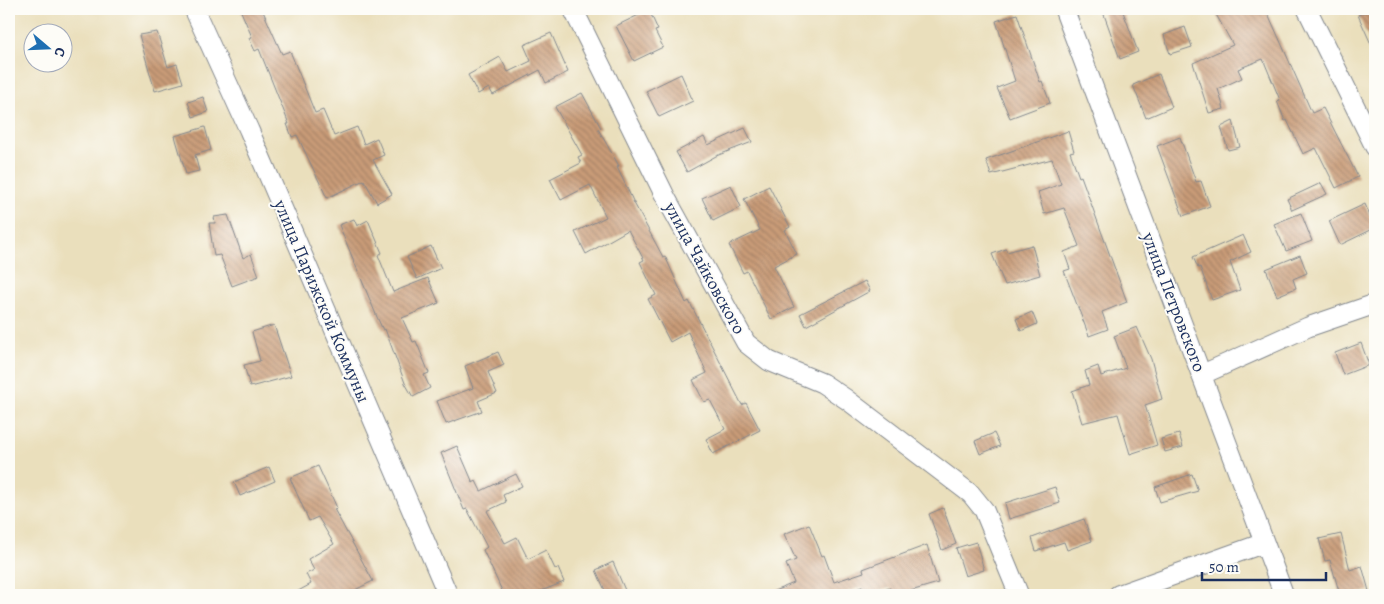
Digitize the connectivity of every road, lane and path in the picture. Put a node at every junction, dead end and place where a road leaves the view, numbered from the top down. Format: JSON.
{"nodes":[{"id":1,"x":194,"y":9,"type":"edge"},
{"id":2,"x":573,"y":9,"type":"edge"},
{"id":3,"x":1064,"y":9,"type":"edge"},
{"id":4,"x":1307,"y":9,"type":"edge"},
{"id":5,"x":1375,"y":147,"type":"edge"},
{"id":6,"x":1375,"y":304,"type":"edge"},
{"id":7,"x":1201,"y":375,"type":"junction"},
{"id":8,"x":1264,"y":543,"type":"junction"},
{"id":9,"x":448,"y":595,"type":"edge"},
{"id":10,"x":1019,"y":595,"type":"edge"},
{"id":11,"x":1118,"y":595,"type":"edge"},
{"id":12,"x":1284,"y":595,"type":"edge"}],
"edges":[{"from":1,"to":9,"type":"street","name":"улица Парижской Коммуны"},
{"from":2,"to":10,"type":"street","name":"улица Чайковского"},
{"from":3,"to":7,"type":"street","name":"улица Петровского"},
{"from":4,"to":5,"type":"street"},
{"from":6,"to":7,"type":"street"},
{"from":7,"to":8,"type":"street","name":"улица Петровского"},
{"from":8,"to":11,"type":"street"},
{"from":8,"to":12,"type":"street","name":"улица Петровского"}]}
